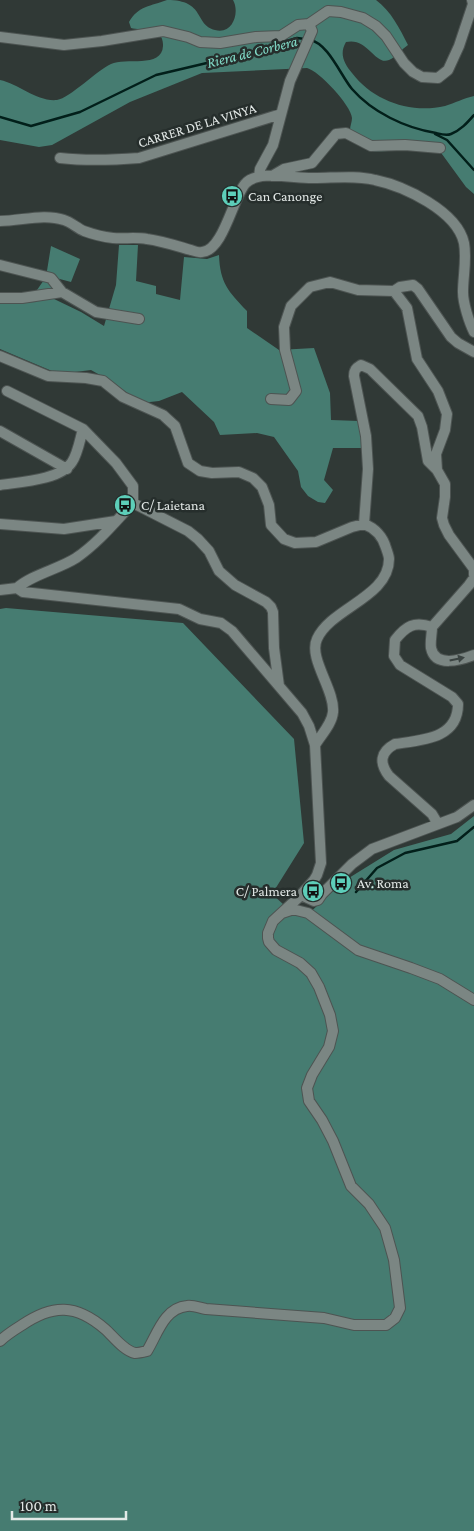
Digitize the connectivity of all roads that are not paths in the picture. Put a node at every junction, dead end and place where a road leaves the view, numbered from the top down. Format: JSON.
{"nodes":[{"id":1,"x":472,"y":0,"type":"edge"},
{"id":2,"x":310,"y":27,"type":"junction"},
{"id":3,"x":0,"y":37,"type":"edge"},
{"id":4,"x":281,"y":114,"type":"junction"},
{"id":5,"x":440,"y":148,"type":"dead end"},
{"id":6,"x":60,"y":158,"type":"dead end"},
{"id":7,"x":259,"y":176,"type":"junction"},
{"id":8,"x":271,"y":176,"type":"junction"},
{"id":9,"x":0,"y":222,"type":"edge"},
{"id":10,"x":0,"y":265,"type":"edge"},
{"id":11,"x":394,"y":291,"type":"junction"},
{"id":12,"x":62,"y":292,"type":"junction"},
{"id":13,"x":0,"y":298,"type":"edge"},
{"id":14,"x":139,"y":319,"type":"dead end"},
{"id":15,"x":474,"y":332,"type":"edge"},
{"id":16,"x":474,"y":352,"type":"edge"},
{"id":17,"x":0,"y":356,"type":"edge"},
{"id":18,"x":7,"y":391,"type":"dead end"},
{"id":19,"x":271,"y":399,"type":"dead end"},
{"id":20,"x":83,"y":429,"type":"junction"},
{"id":21,"x":0,"y":431,"type":"edge"},
{"id":22,"x":67,"y":469,"type":"junction"},
{"id":23,"x":437,"y":470,"type":"junction"},
{"id":24,"x":0,"y":486,"type":"edge"},
{"id":25,"x":133,"y":503,"type":"junction"},
{"id":26,"x":116,"y":521,"type":"junction"},
{"id":27,"x":0,"y":524,"type":"edge"},
{"id":28,"x":364,"y":524,"type":"junction"},
{"id":29,"x":474,"y":576,"type":"edge"},
{"id":30,"x":17,"y":588,"type":"junction"},
{"id":31,"x":0,"y":590,"type":"edge"},
{"id":32,"x":432,"y":627,"type":"junction"},
{"id":33,"x":474,"y":655,"type":"edge"},
{"id":34,"x":280,"y":687,"type":"junction"},
{"id":35,"x":315,"y":745,"type":"junction"},
{"id":36,"x":474,"y":805,"type":"edge"},
{"id":37,"x":438,"y":824,"type":"junction"},
{"id":38,"x":309,"y":897,"type":"junction"},
{"id":39,"x":303,"y":911,"type":"junction"},
{"id":40,"x":277,"y":916,"type":"junction"},
{"id":41,"x":319,"y":921,"type":"junction"},
{"id":42,"x":474,"y":1000,"type":"edge"},
{"id":43,"x":0,"y":1341,"type":"edge"}],
"edges":[{"from":1,"to":2,"type":"street"},
{"from":2,"to":3,"type":"street"},
{"from":2,"to":4,"type":"street"},
{"from":4,"to":6,"type":"street","name":"CARRER DE LA VINYA"},
{"from":4,"to":7,"type":"street"},
{"from":5,"to":8,"type":"street"},
{"from":7,"to":8,"type":"street"},
{"from":7,"to":9,"type":"street"},
{"from":8,"to":15,"type":"street"},
{"from":10,"to":12,"type":"street"},
{"from":11,"to":16,"type":"street"},
{"from":11,"to":19,"type":"street"},
{"from":11,"to":23,"type":"street"},
{"from":12,"to":13,"type":"street"},
{"from":12,"to":14,"type":"street"},
{"from":17,"to":28,"type":"street"},
{"from":18,"to":20,"type":"street"},
{"from":20,"to":22,"type":"street"},
{"from":20,"to":25,"type":"street"},
{"from":21,"to":22,"type":"street"},
{"from":22,"to":24,"type":"street"},
{"from":23,"to":28,"type":"street"},
{"from":23,"to":29,"type":"street"},
{"from":25,"to":26,"type":"street"},
{"from":25,"to":34,"type":"street"},
{"from":26,"to":27,"type":"street"},
{"from":26,"to":30,"type":"street"},
{"from":28,"to":35,"type":"street"},
{"from":29,"to":32,"type":"street"},
{"from":30,"to":31,"type":"street"},
{"from":30,"to":34,"type":"street"},
{"from":32,"to":33,"type":"street","one_way":true},
{"from":32,"to":37,"type":"street"},
{"from":34,"to":35,"type":"street"},
{"from":35,"to":38,"type":"street"},
{"from":36,"to":37,"type":"street"},
{"from":37,"to":38,"type":"street"},
{"from":38,"to":39,"type":"street"},
{"from":38,"to":39,"type":"street"},
{"from":38,"to":40,"type":"street"},
{"from":38,"to":41,"type":"street"},
{"from":39,"to":40,"type":"street"},
{"from":39,"to":41,"type":"street"},
{"from":40,"to":43,"type":"street"},
{"from":41,"to":42,"type":"street"}]}
